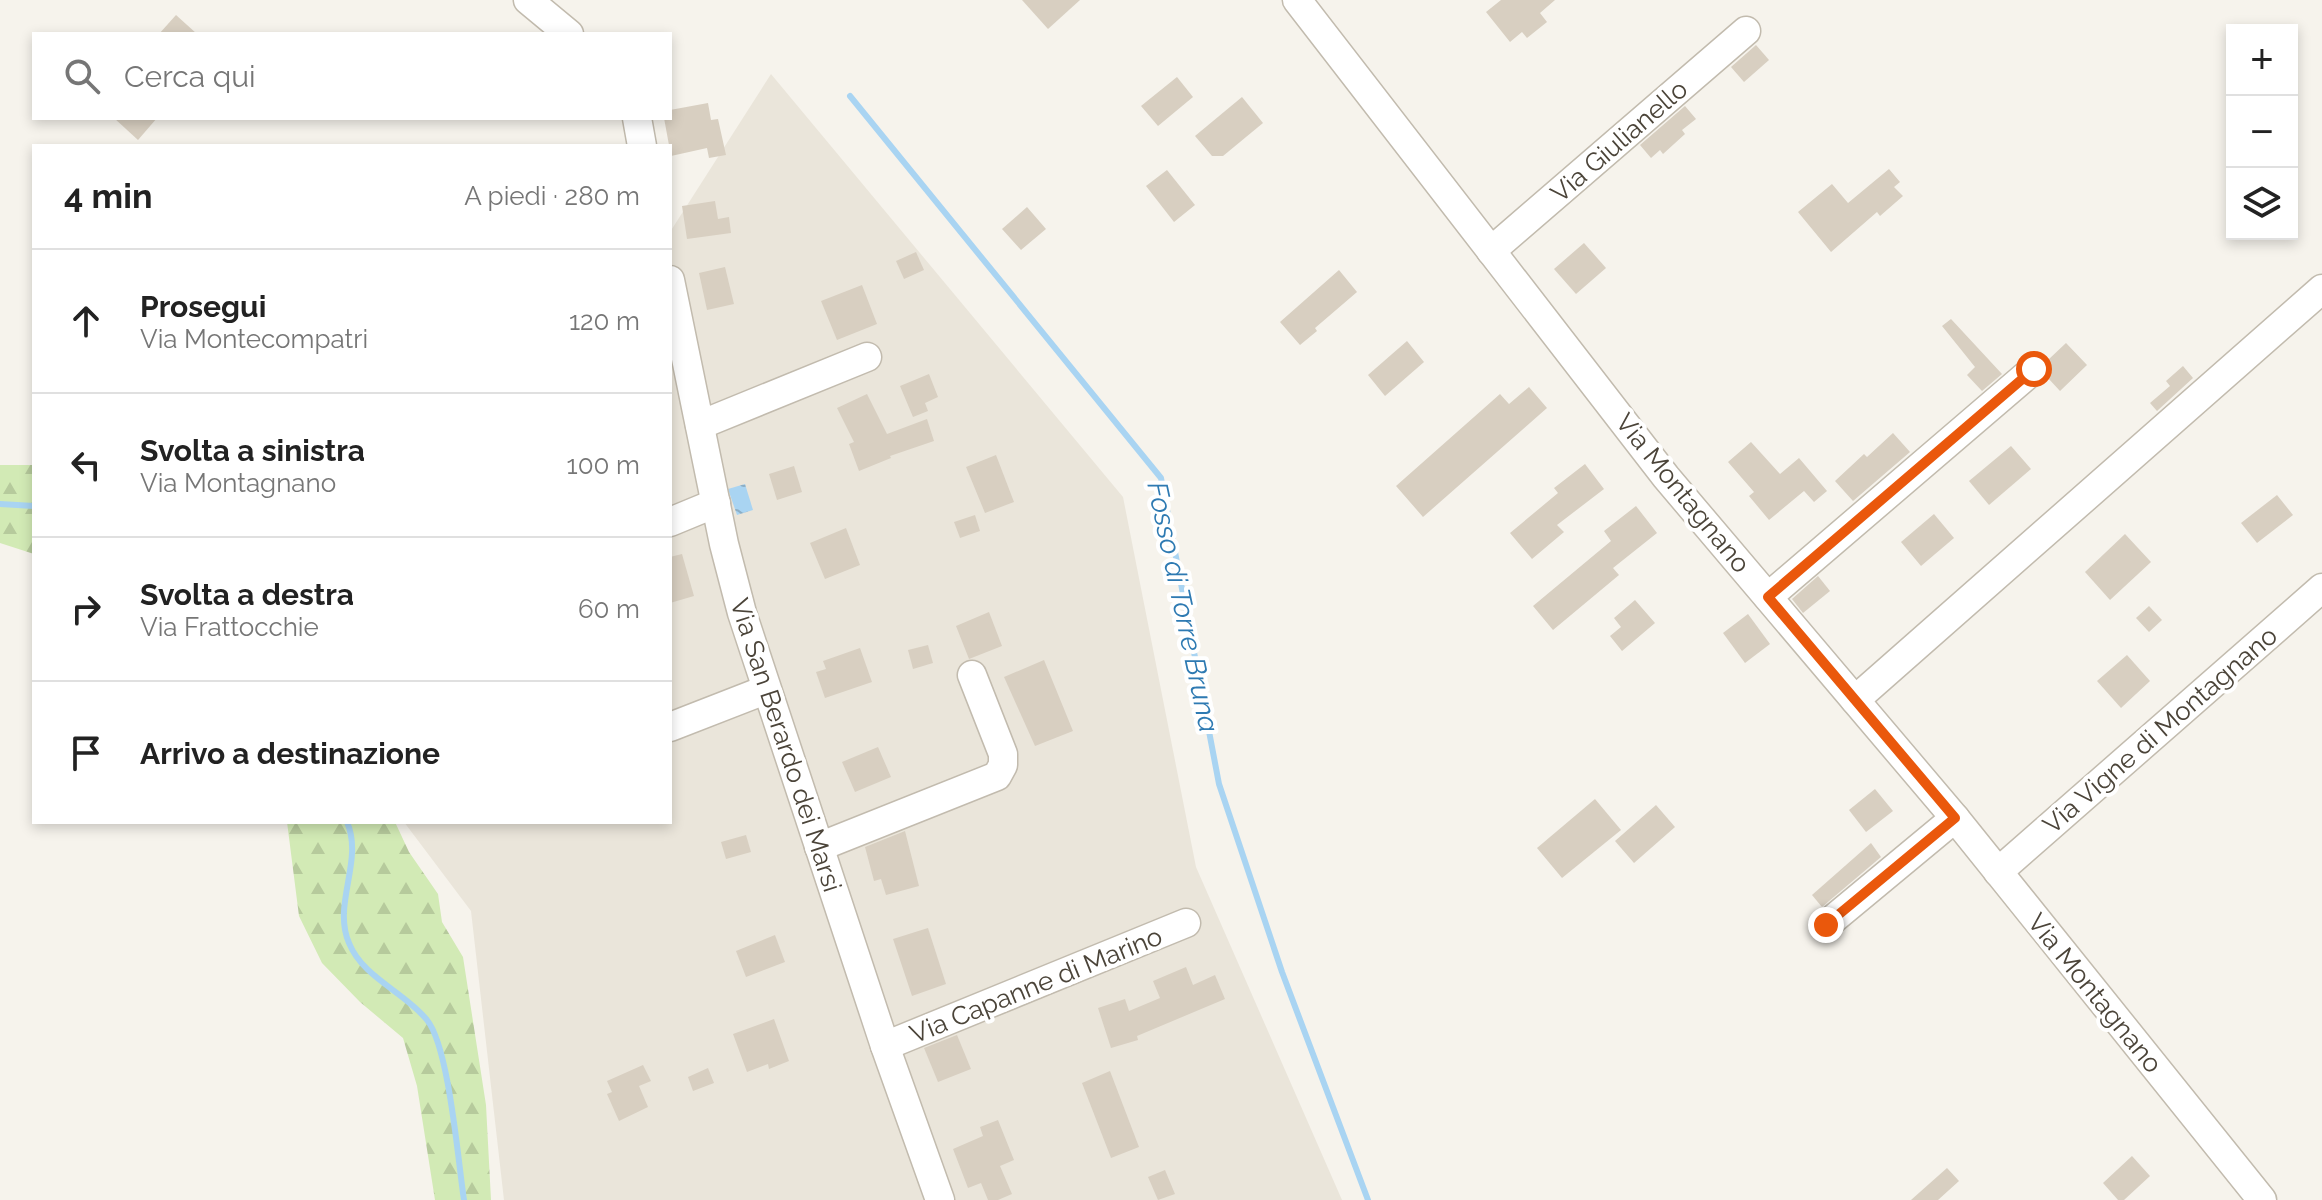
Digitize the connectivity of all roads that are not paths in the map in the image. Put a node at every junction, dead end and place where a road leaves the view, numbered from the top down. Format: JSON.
{"nodes":[{"id":1,"x":528,"y":0,"type":"edge"},
{"id":2,"x":1297,"y":0,"type":"edge"},
{"id":3,"x":1746,"y":31,"type":"dead end"},
{"id":4,"x":567,"y":32,"type":"edge"},
{"id":5,"x":637,"y":120,"type":"edge"},
{"id":6,"x":642,"y":144,"type":"edge"},
{"id":7,"x":1491,"y":251,"type":"junction"},
{"id":8,"x":2322,"y":289,"type":"edge"},
{"id":9,"x":672,"y":290,"type":"edge"},
{"id":10,"x":867,"y":357,"type":"dead end"},
{"id":11,"x":2034,"y":369,"type":"dead end"},
{"id":12,"x":700,"y":425,"type":"junction"},
{"id":13,"x":716,"y":503,"type":"junction"},
{"id":14,"x":672,"y":521,"type":"edge"},
{"id":15,"x":2322,"y":588,"type":"edge"},
{"id":16,"x":1768,"y":597,"type":"junction"},
{"id":17,"x":972,"y":675,"type":"dead end"},
{"id":18,"x":765,"y":690,"type":"junction"},
{"id":19,"x":1855,"y":700,"type":"junction"},
{"id":20,"x":672,"y":726,"type":"edge"},
{"id":21,"x":1955,"y":818,"type":"junction"},
{"id":22,"x":819,"y":847,"type":"junction"},
{"id":23,"x":1998,"y":872,"type":"junction"},
{"id":24,"x":1186,"y":923,"type":"dead end"},
{"id":25,"x":1826,"y":925,"type":"dead end"},
{"id":26,"x":885,"y":1046,"type":"junction"},
{"id":27,"x":940,"y":1200,"type":"edge"},
{"id":28,"x":2262,"y":1200,"type":"edge"}],
"edges":[{"from":1,"to":4,"type":"street"},
{"from":2,"to":7,"type":"street","name":"Via Montagnano"},
{"from":3,"to":7,"type":"street","name":"Via Giulianello"},
{"from":5,"to":6,"type":"street"},
{"from":7,"to":16,"type":"street","name":"Via Montagnano"},
{"from":8,"to":19,"type":"street"},
{"from":9,"to":12,"type":"street","name":"Via San Berardo dei Marsi"},
{"from":10,"to":12,"type":"street"},
{"from":11,"to":16,"type":"street"},
{"from":12,"to":13,"type":"street","name":"Via San Berardo dei Marsi"},
{"from":13,"to":14,"type":"street"},
{"from":13,"to":18,"type":"street","name":"Via San Berardo dei Marsi"},
{"from":15,"to":23,"type":"street","name":"Via Vigne di Montagnano"},
{"from":16,"to":19,"type":"street","name":"Via Montagnano"},
{"from":17,"to":22,"type":"street"},
{"from":18,"to":20,"type":"street"},
{"from":18,"to":22,"type":"street","name":"Via San Berardo dei Marsi"},
{"from":19,"to":21,"type":"street","name":"Via Montagnano"},
{"from":21,"to":23,"type":"street","name":"Via Montagnano"},
{"from":21,"to":25,"type":"street"},
{"from":22,"to":26,"type":"street","name":"Via San Berardo dei Marsi"},
{"from":23,"to":28,"type":"street","name":"Via Montagnano"},
{"from":24,"to":26,"type":"street","name":"Via Capanne di Marino"},
{"from":26,"to":27,"type":"street","name":"Via San Berardo dei Marsi"}]}
